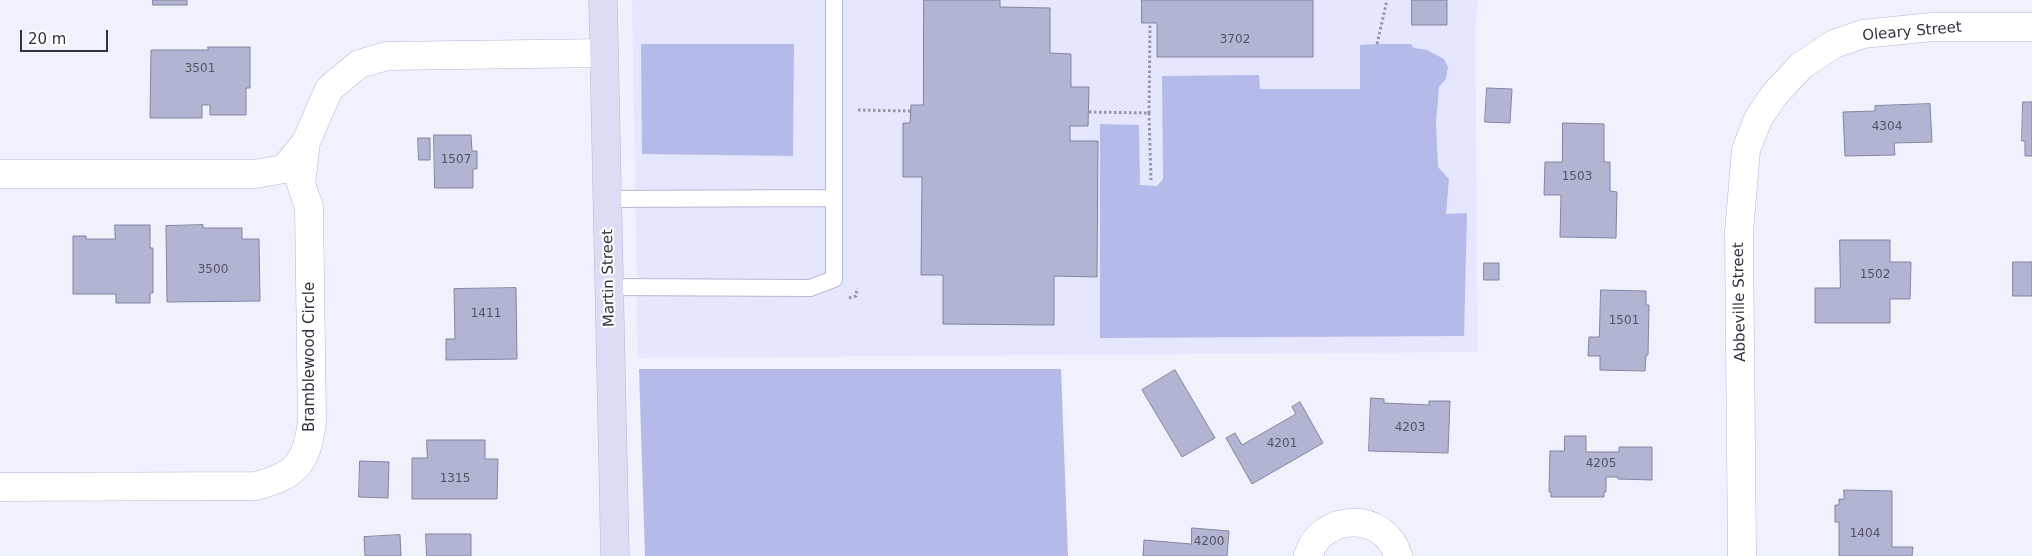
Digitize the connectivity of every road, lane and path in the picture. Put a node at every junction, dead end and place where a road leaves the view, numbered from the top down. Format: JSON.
{"nodes":[{"id":1,"x":603,"y":0,"type":"edge"},
{"id":2,"x":834,"y":0,"type":"edge"},
{"id":3,"x":1387,"y":0,"type":"edge"},
{"id":4,"x":1150,"y":23,"type":"dead end"},
{"id":5,"x":2032,"y":27,"type":"edge"},
{"id":6,"x":1377,"y":44,"type":"dead end"},
{"id":7,"x":604,"y":53,"type":"junction"},
{"id":8,"x":1801,"y":66,"type":"joint"},
{"id":9,"x":858,"y":110,"type":"dead end"},
{"id":10,"x":911,"y":112,"type":"dead end"},
{"id":11,"x":1089,"y":112,"type":"dead end"},
{"id":12,"x":1149,"y":113,"type":"junction"},
{"id":13,"x":0,"y":174,"type":"edge"},
{"id":14,"x":292,"y":176,"type":"junction"},
{"id":15,"x":1151,"y":180,"type":"dead end"},
{"id":16,"x":834,"y":198,"type":"junction"},
{"id":17,"x":607,"y":199,"type":"junction"},
{"id":18,"x":609,"y":287,"type":"junction"},
{"id":19,"x":0,"y":486,"type":"edge"},
{"id":20,"x":615,"y":556,"type":"edge"},
{"id":21,"x":1308,"y":556,"type":"edge"},
{"id":22,"x":1398,"y":556,"type":"edge"},
{"id":23,"x":1742,"y":556,"type":"edge"}],
"edges":[{"from":1,"to":7,"type":"street","name":"Martin Street"},
{"from":2,"to":16,"type":"lane"},
{"from":3,"to":6,"type":"path"},
{"from":4,"to":12,"type":"path"},
{"from":5,"to":8,"type":"street","name":"Oleary Street"},
{"from":7,"to":14,"type":"street","name":"Bramblewood Circle"},
{"from":7,"to":17,"type":"street","name":"Martin Street"},
{"from":8,"to":23,"type":"street","name":"Abbeville Street"},
{"from":9,"to":10,"type":"path"},
{"from":11,"to":12,"type":"path"},
{"from":12,"to":15,"type":"path"},
{"from":13,"to":14,"type":"street"},
{"from":14,"to":19,"type":"street","name":"Bramblewood Circle"},
{"from":16,"to":17,"type":"lane"},
{"from":16,"to":18,"type":"lane"},
{"from":17,"to":18,"type":"street","name":"Martin Street"},
{"from":18,"to":20,"type":"street","name":"Martin Street"},
{"from":21,"to":22,"type":"street"}]}
